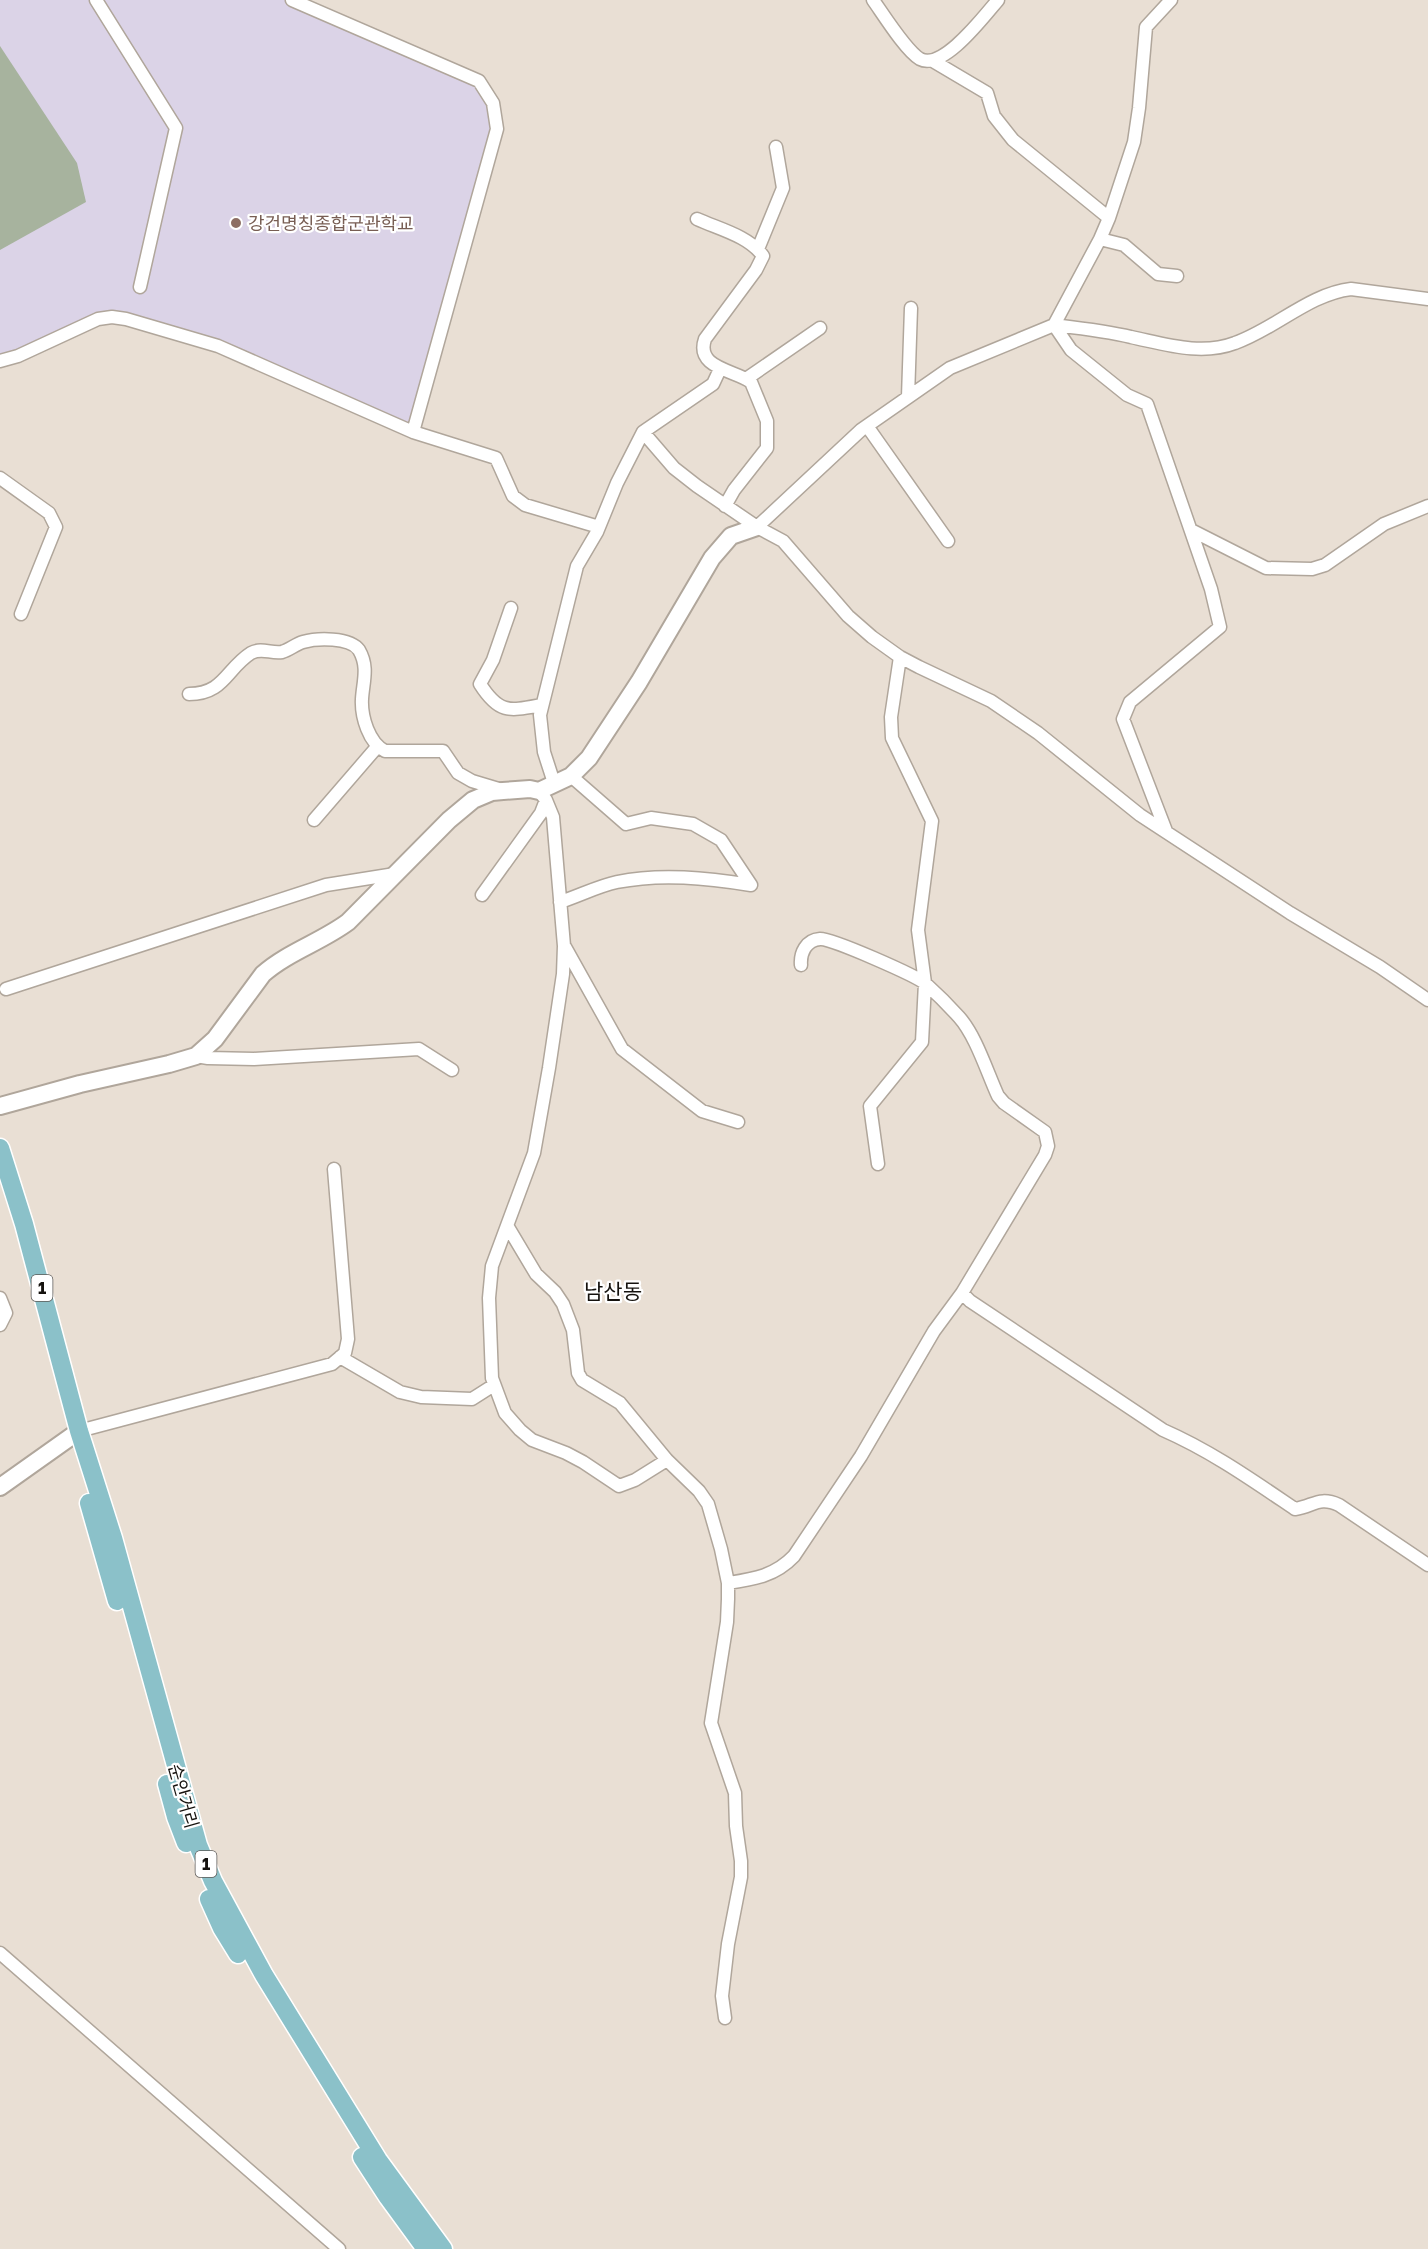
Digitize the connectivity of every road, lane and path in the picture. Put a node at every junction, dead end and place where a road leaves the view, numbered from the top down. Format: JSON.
{"nodes":[{"id":1,"x":96,"y":0,"type":"edge"},
{"id":2,"x":292,"y":0,"type":"edge"},
{"id":3,"x":873,"y":0,"type":"edge"},
{"id":4,"x":998,"y":0,"type":"edge"},
{"id":5,"x":1171,"y":0,"type":"edge"},
{"id":6,"x":933,"y":61,"type":"junction"},
{"id":7,"x":776,"y":147,"type":"dead end"},
{"id":8,"x":1109,"y":218,"type":"junction"},
{"id":9,"x":697,"y":219,"type":"dead end"},
{"id":10,"x":1100,"y":239,"type":"junction"},
{"id":11,"x":758,"y":249,"type":"junction"},
{"id":12,"x":1177,"y":276,"type":"dead end"},
{"id":13,"x":140,"y":287,"type":"dead end"},
{"id":14,"x":1428,"y":299,"type":"edge"},
{"id":15,"x":911,"y":308,"type":"dead end"},
{"id":16,"x":1054,"y":325,"type":"junction"},
{"id":17,"x":820,"y":328,"type":"dead end"},
{"id":18,"x":0,"y":361,"type":"edge"},
{"id":19,"x":720,"y":369,"type":"junction"},
{"id":20,"x":746,"y":379,"type":"junction"},
{"id":21,"x":908,"y":397,"type":"junction"},
{"id":22,"x":867,"y":426,"type":"junction"},
{"id":23,"x":413,"y":432,"type":"junction"},
{"id":24,"x":643,"y":432,"type":"junction"},
{"id":25,"x":0,"y":478,"type":"edge"},
{"id":26,"x":725,"y":506,"type":"junction"},
{"id":27,"x":1428,"y":506,"type":"edge"},
{"id":28,"x":599,"y":527,"type":"junction"},
{"id":29,"x":757,"y":527,"type":"junction"},
{"id":30,"x":1191,"y":530,"type":"junction"},
{"id":31,"x":948,"y":542,"type":"dead end"},
{"id":32,"x":511,"y":608,"type":"dead end"},
{"id":33,"x":21,"y":614,"type":"dead end"},
{"id":34,"x":900,"y":657,"type":"junction"},
{"id":35,"x":189,"y":694,"type":"dead end"},
{"id":36,"x":541,"y":705,"type":"junction"},
{"id":37,"x":377,"y":747,"type":"junction"},
{"id":38,"x":571,"y":776,"type":"junction"},
{"id":39,"x":503,"y":791,"type":"junction"},
{"id":40,"x":546,"y":791,"type":"junction"},
{"id":41,"x":314,"y":820,"type":"dead end"},
{"id":42,"x":1166,"y":831,"type":"junction"},
{"id":43,"x":395,"y":874,"type":"junction"},
{"id":44,"x":482,"y":895,"type":"dead end"},
{"id":45,"x":560,"y":902,"type":"junction"},
{"id":46,"x":564,"y":946,"type":"junction"},
{"id":47,"x":801,"y":965,"type":"dead end"},
{"id":48,"x":925,"y":982,"type":"junction"},
{"id":49,"x":6,"y":989,"type":"dead end"},
{"id":50,"x":1428,"y":1000,"type":"edge"},
{"id":51,"x":196,"y":1056,"type":"junction"},
{"id":52,"x":452,"y":1070,"type":"dead end"},
{"id":53,"x":0,"y":1106,"type":"edge"},
{"id":54,"x":738,"y":1122,"type":"dead end"},
{"id":55,"x":0,"y":1148,"type":"edge"},
{"id":56,"x":878,"y":1164,"type":"dead end"},
{"id":57,"x":334,"y":1169,"type":"dead end"},
{"id":58,"x":508,"y":1227,"type":"junction"},
{"id":59,"x":962,"y":1293,"type":"junction"},
{"id":60,"x":0,"y":1299,"type":"edge"},
{"id":61,"x":0,"y":1325,"type":"edge"},
{"id":62,"x":340,"y":1357,"type":"junction"},
{"id":63,"x":494,"y":1385,"type":"junction"},
{"id":64,"x":79,"y":1431,"type":"junction"},
{"id":65,"x":667,"y":1460,"type":"junction"},
{"id":66,"x":0,"y":1487,"type":"edge"},
{"id":67,"x":1428,"y":1565,"type":"edge"},
{"id":68,"x":728,"y":1583,"type":"junction"},
{"id":69,"x":0,"y":1953,"type":"edge"},
{"id":70,"x":725,"y":2018,"type":"dead end"},
{"id":71,"x":339,"y":2249,"type":"edge"},
{"id":72,"x":426,"y":2249,"type":"edge"},
{"id":73,"x":443,"y":2249,"type":"edge"}],
"edges":[{"from":1,"to":13,"type":"street"},
{"from":2,"to":23,"type":"street"},
{"from":3,"to":6,"type":"street"},
{"from":4,"to":6,"type":"street"},
{"from":5,"to":8,"type":"street"},
{"from":6,"to":8,"type":"street"},
{"from":7,"to":11,"type":"street"},
{"from":8,"to":10,"type":"street"},
{"from":9,"to":11,"type":"street"},
{"from":10,"to":12,"type":"street"},
{"from":10,"to":16,"type":"street"},
{"from":11,"to":19,"type":"street"},
{"from":14,"to":16,"type":"street"},
{"from":15,"to":21,"type":"street"},
{"from":16,"to":21,"type":"street"},
{"from":16,"to":30,"type":"street"},
{"from":17,"to":20,"type":"street"},
{"from":18,"to":23,"type":"street"},
{"from":19,"to":20,"type":"street"},
{"from":19,"to":24,"type":"street"},
{"from":20,"to":26,"type":"street"},
{"from":21,"to":22,"type":"street"},
{"from":22,"to":29,"type":"street"},
{"from":22,"to":31,"type":"street"},
{"from":23,"to":28,"type":"street"},
{"from":24,"to":26,"type":"street"},
{"from":24,"to":28,"type":"street"},
{"from":25,"to":33,"type":"street"},
{"from":26,"to":29,"type":"street"},
{"from":27,"to":30,"type":"street"},
{"from":28,"to":36,"type":"street"},
{"from":29,"to":34,"type":"street"},
{"from":29,"to":38,"type":"street"},
{"from":30,"to":42,"type":"street"},
{"from":32,"to":36,"type":"street"},
{"from":34,"to":42,"type":"street"},
{"from":34,"to":48,"type":"street"},
{"from":35,"to":37,"type":"street"},
{"from":36,"to":40,"type":"street"},
{"from":37,"to":39,"type":"street"},
{"from":37,"to":41,"type":"street"},
{"from":38,"to":40,"type":"street"},
{"from":38,"to":45,"type":"street"},
{"from":39,"to":40,"type":"street"},
{"from":39,"to":43,"type":"street"},
{"from":40,"to":44,"type":"street"},
{"from":40,"to":45,"type":"street"},
{"from":42,"to":50,"type":"street"},
{"from":43,"to":49,"type":"street"},
{"from":43,"to":51,"type":"street"},
{"from":45,"to":46,"type":"street"},
{"from":46,"to":54,"type":"street"},
{"from":46,"to":58,"type":"street"},
{"from":47,"to":48,"type":"street"},
{"from":48,"to":56,"type":"street"},
{"from":48,"to":59,"type":"street"},
{"from":51,"to":52,"type":"street"},
{"from":51,"to":53,"type":"street"},
{"from":55,"to":64,"type":"main road","name":"순안거리","number":"1"},
{"from":57,"to":62,"type":"street"},
{"from":58,"to":63,"type":"street"},
{"from":58,"to":65,"type":"street"},
{"from":59,"to":67,"type":"street"},
{"from":59,"to":68,"type":"street"},
{"from":60,"to":61,"type":"street"},
{"from":62,"to":63,"type":"street"},
{"from":62,"to":64,"type":"street"},
{"from":63,"to":65,"type":"street"},
{"from":64,"to":66,"type":"street"},
{"from":64,"to":72,"type":"main road","name":"순안거리","number":"1"},
{"from":64,"to":73,"type":"main road","name":"순안거리","number":"1"},
{"from":65,"to":68,"type":"street"},
{"from":68,"to":70,"type":"street"},
{"from":69,"to":71,"type":"street"}]}
